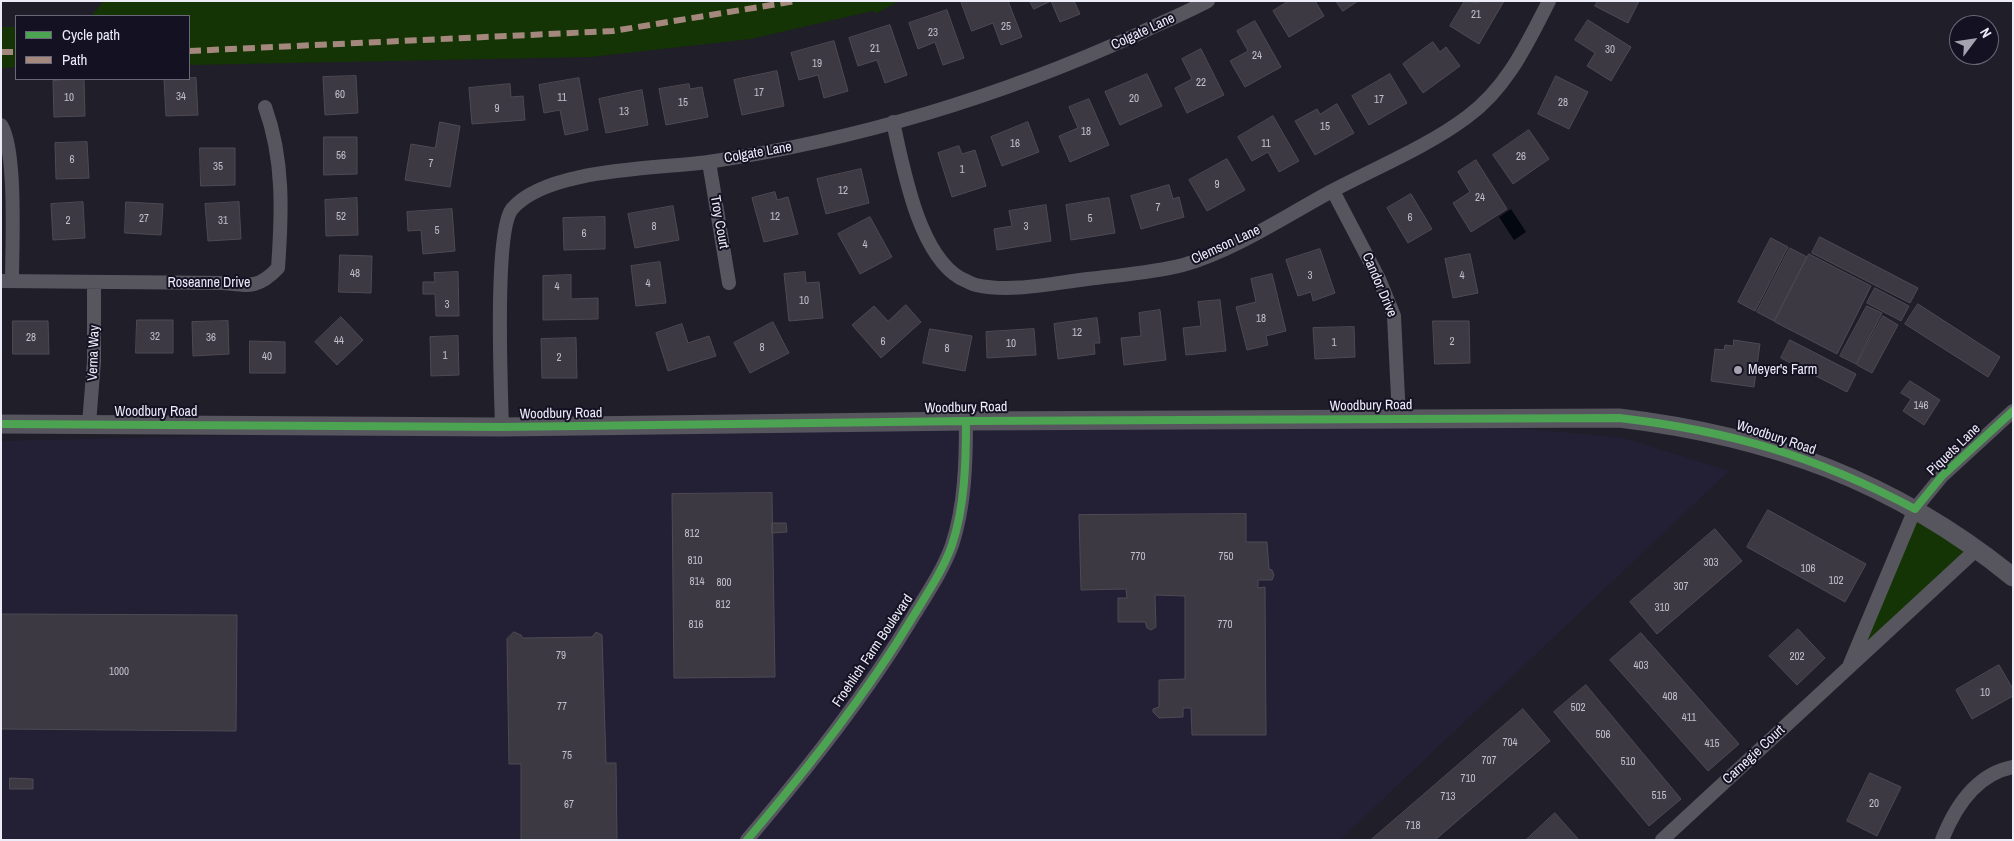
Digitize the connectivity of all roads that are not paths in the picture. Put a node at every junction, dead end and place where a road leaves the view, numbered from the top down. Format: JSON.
{"nodes":[{"id":1,"x":1208,"y":1,"type":"edge"},
{"id":2,"x":1549,"y":1,"type":"edge"},
{"id":3,"x":265,"y":107,"type":"dead end"},
{"id":4,"x":893,"y":122,"type":"junction"},
{"id":5,"x":1,"y":125,"type":"edge"},
{"id":6,"x":708,"y":162,"type":"junction"},
{"id":7,"x":1333,"y":190,"type":"junction"},
{"id":8,"x":7,"y":281,"type":"edge"},
{"id":9,"x":94,"y":282,"type":"junction"},
{"id":10,"x":729,"y":283,"type":"dead end"},
{"id":11,"x":2013,"y":410,"type":"edge"},
{"id":12,"x":1399,"y":418,"type":"junction"},
{"id":13,"x":966,"y":421,"type":"junction"},
{"id":14,"x":1,"y":424,"type":"edge"},
{"id":15,"x":90,"y":424,"type":"junction"},
{"id":16,"x":502,"y":427,"type":"junction"},
{"id":17,"x":1915,"y":509,"type":"junction"},
{"id":18,"x":1978,"y":548,"type":"junction"},
{"id":19,"x":2013,"y":577,"type":"edge"},
{"id":20,"x":1846,"y":671,"type":"junction"},
{"id":21,"x":2013,"y":767,"type":"edge"},
{"id":22,"x":747,"y":840,"type":"edge"},
{"id":23,"x":1662,"y":840,"type":"edge"},
{"id":24,"x":1942,"y":840,"type":"edge"}],
"edges":[{"from":1,"to":4,"type":"street","name":"Colgate Lane"},
{"from":2,"to":7,"type":"street","name":"Clemson Lane"},
{"from":3,"to":9,"type":"street","name":"Roseanne Drive"},
{"from":4,"to":6,"type":"street","name":"Colgate Lane"},
{"from":4,"to":7,"type":"street","name":"Clemson Lane"},
{"from":5,"to":8,"type":"street"},
{"from":6,"to":10,"type":"street","name":"Troy Court"},
{"from":6,"to":16,"type":"street","name":"Colgate Lane"},
{"from":7,"to":12,"type":"street","name":"Candor Drive"},
{"from":8,"to":9,"type":"street","name":"Roseanne Drive"},
{"from":9,"to":15,"type":"street","name":"Verna Way"},
{"from":11,"to":17,"type":"street","name":"Piquets Lane"},
{"from":12,"to":13,"type":"main road","name":"Woodbury Road"},
{"from":12,"to":17,"type":"main road","name":"Woodbury Road"},
{"from":13,"to":16,"type":"main road","name":"Woodbury Road"},
{"from":13,"to":22,"type":"street","name":"Froehlich Farm Boulevard"},
{"from":14,"to":15,"type":"main road","name":"Woodbury Road"},
{"from":15,"to":16,"type":"main road","name":"Woodbury Road"},
{"from":17,"to":18,"type":"main road","name":"Woodbury Road"},
{"from":17,"to":20,"type":"street","name":"Carnegie Court"},
{"from":18,"to":19,"type":"main road","name":"Woodbury Road"},
{"from":18,"to":20,"type":"street","name":"Carnegie Court"},
{"from":20,"to":23,"type":"street","name":"Carnegie Court"},
{"from":21,"to":24,"type":"street"}]}
